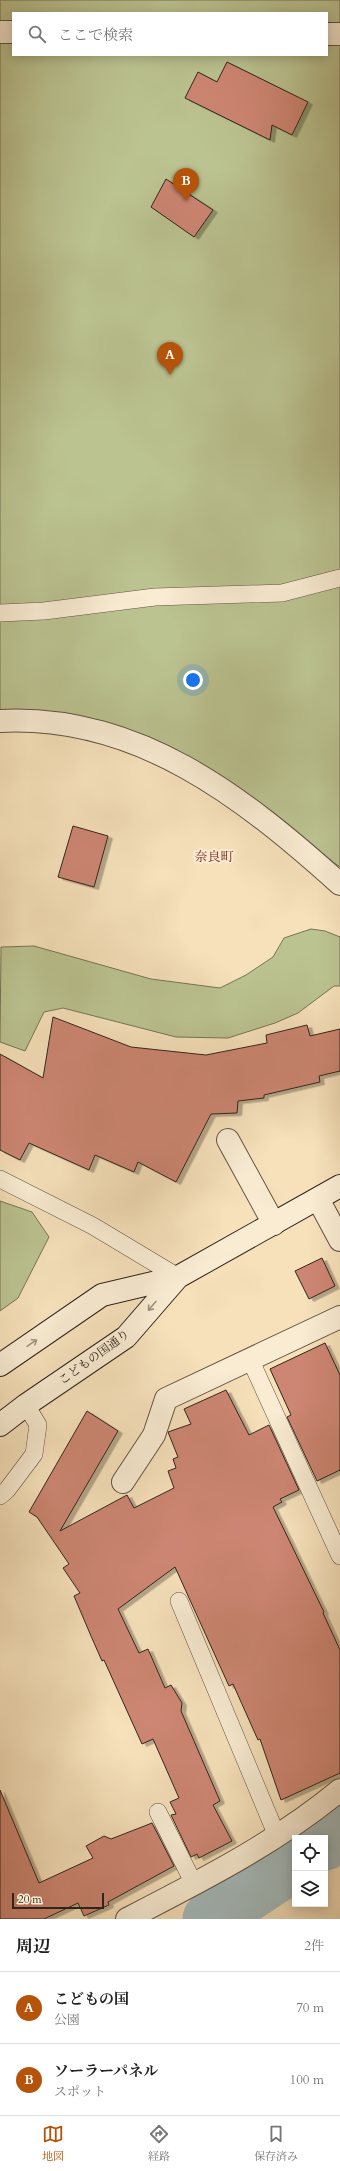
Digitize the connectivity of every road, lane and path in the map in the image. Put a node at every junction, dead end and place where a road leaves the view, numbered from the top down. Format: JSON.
{"nodes":[{"id":1,"x":0,"y":32,"type":"edge"},
{"id":2,"x":12,"y":32,"type":"edge"},
{"id":3,"x":328,"y":34,"type":"edge"},
{"id":4,"x":340,"y":34,"type":"edge"},
{"id":5,"x":340,"y":578,"type":"edge"},
{"id":6,"x":0,"y":613,"type":"edge"},
{"id":7,"x":0,"y":721,"type":"edge"},
{"id":8,"x":340,"y":884,"type":"edge"},
{"id":9,"x":228,"y":1140,"type":"dead end"},
{"id":10,"x":0,"y":1178,"type":"edge"},
{"id":11,"x":340,"y":1186,"type":"edge"},
{"id":12,"x":318,"y":1199,"type":"junction"},
{"id":13,"x":274,"y":1224,"type":"junction"},
{"id":14,"x":340,"y":1240,"type":"edge"},
{"id":15,"x":178,"y":1277,"type":"junction"},
{"id":16,"x":340,"y":1317,"type":"edge"},
{"id":17,"x":250,"y":1359,"type":"junction"},
{"id":18,"x":0,"y":1365,"type":"edge"},
{"id":19,"x":26,"y":1405,"type":"junction"},
{"id":20,"x":0,"y":1425,"type":"edge"},
{"id":21,"x":123,"y":1482,"type":"dead end"},
{"id":22,"x":0,"y":1496,"type":"edge"},
{"id":23,"x":340,"y":1556,"type":"edge"},
{"id":24,"x":179,"y":1601,"type":"dead end"},
{"id":25,"x":340,"y":1790,"type":"edge"},
{"id":26,"x":158,"y":1812,"type":"dead end"},
{"id":27,"x":277,"y":1836,"type":"junction"},
{"id":28,"x":194,"y":1884,"type":"junction"},
{"id":29,"x":127,"y":1919,"type":"edge"}],
"edges":[{"from":1,"to":2,"type":"street"},
{"from":3,"to":4,"type":"street"},
{"from":5,"to":6,"type":"lane"},
{"from":7,"to":8,"type":"street"},
{"from":9,"to":13,"type":"street"},
{"from":10,"to":15,"type":"lane"},
{"from":11,"to":12,"type":"street","name":"こどもの国通り"},
{"from":12,"to":13,"type":"street","name":"こどもの国通り"},
{"from":12,"to":14,"type":"street"},
{"from":13,"to":15,"type":"street","name":"こどもの国通り"},
{"from":18,"to":15,"type":"street","name":"こどもの国通り","one_way":true},
{"from":15,"to":19,"type":"street","name":"こどもの国通り","one_way":true},
{"from":16,"to":17,"type":"street"},
{"from":17,"to":21,"type":"street"},
{"from":17,"to":23,"type":"lane"},
{"from":19,"to":20,"type":"street","name":"こどもの国通り"},
{"from":19,"to":22,"type":"lane"},
{"from":24,"to":27,"type":"lane"},
{"from":25,"to":27,"type":"street"},
{"from":26,"to":28,"type":"lane"},
{"from":27,"to":28,"type":"street"},
{"from":28,"to":29,"type":"street"}]}
